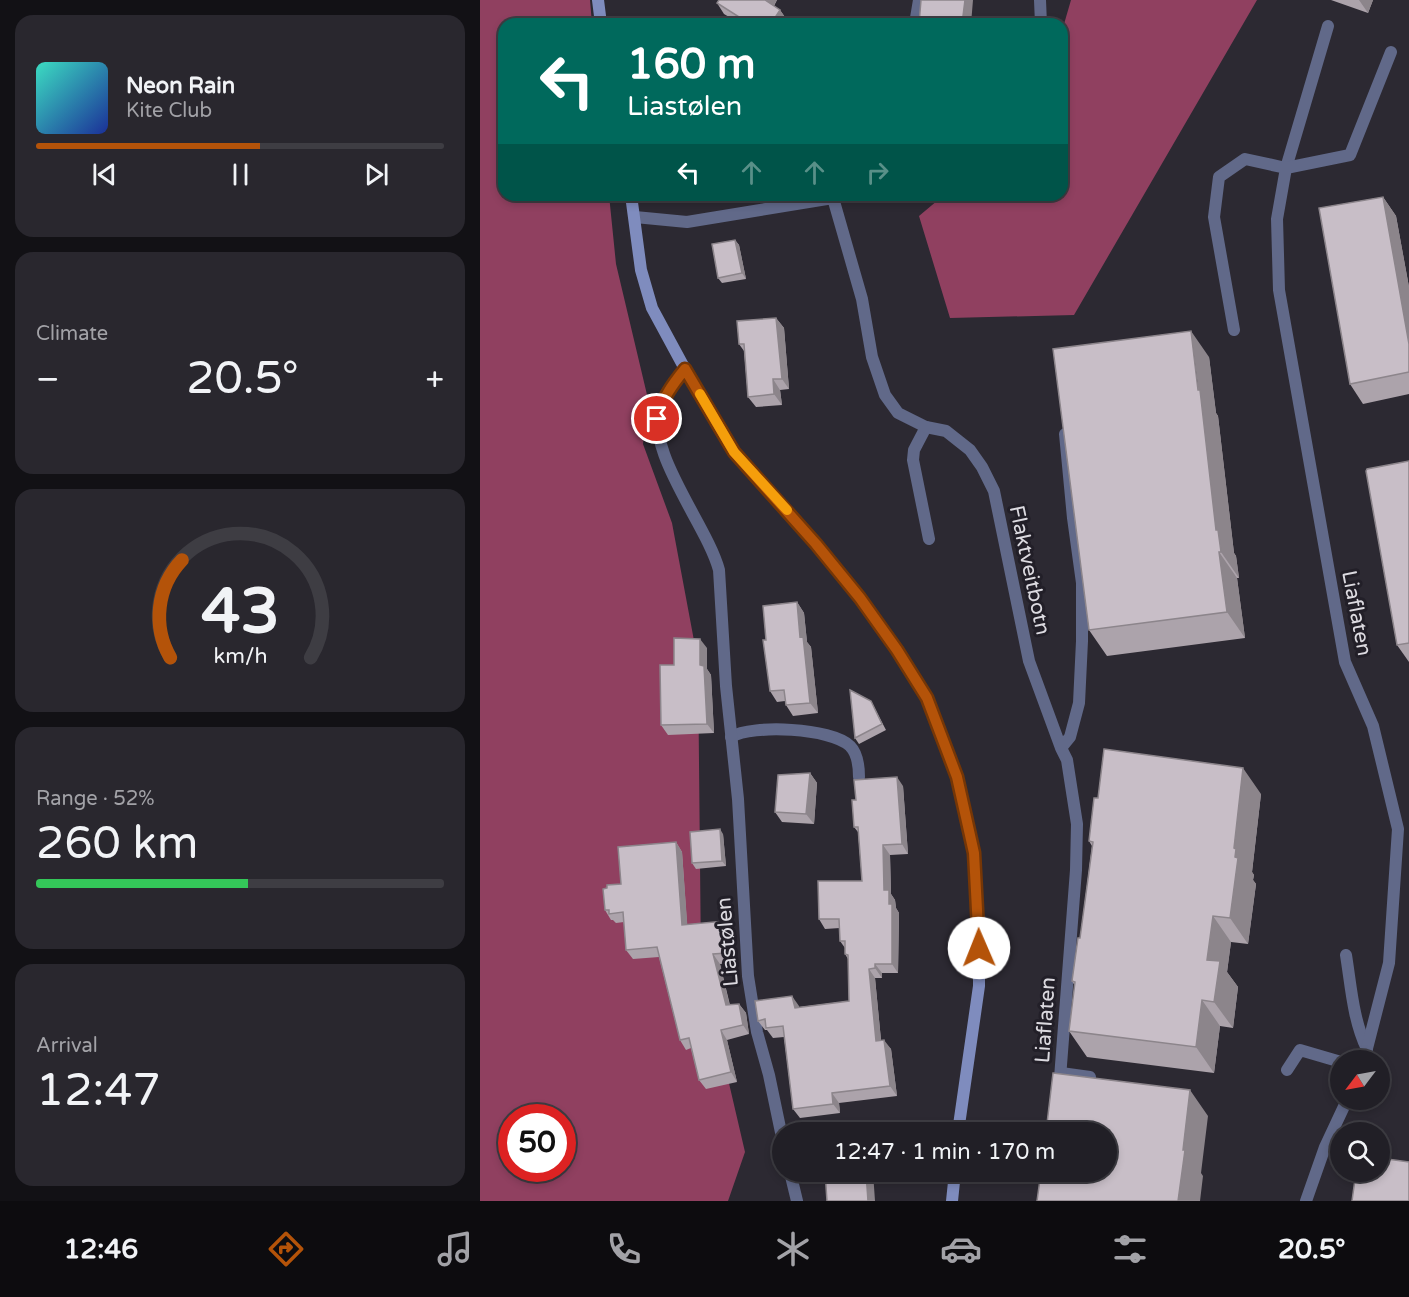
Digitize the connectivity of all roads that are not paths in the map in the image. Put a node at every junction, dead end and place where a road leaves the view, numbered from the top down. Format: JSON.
{"nodes":[{"id":1,"x":598,"y":0,"type":"edge"},
{"id":2,"x":919,"y":0,"type":"edge"},
{"id":3,"x":1040,"y":0,"type":"edge"},
{"id":4,"x":600,"y":18,"type":"edge"},
{"id":5,"x":916,"y":18,"type":"edge"},
{"id":6,"x":1041,"y":18,"type":"edge"},
{"id":7,"x":1328,"y":26,"type":"dead end"},
{"id":8,"x":1391,"y":52,"type":"dead end"},
{"id":9,"x":1286,"y":168,"type":"junction"},
{"id":10,"x":632,"y":201,"type":"edge"},
{"id":11,"x":812,"y":201,"type":"edge"},
{"id":12,"x":837,"y":201,"type":"edge"},
{"id":13,"x":635,"y":217,"type":"junction"},
{"id":14,"x":1234,"y":330,"type":"dead end"},
{"id":15,"x":685,"y":369,"type":"junction"},
{"id":16,"x":1064,"y":420,"type":"edge"},
{"id":17,"x":926,"y":427,"type":"junction"},
{"id":18,"x":928,"y":539,"type":"dead end"},
{"id":19,"x":731,"y":736,"type":"junction"},
{"id":20,"x":1061,"y":748,"type":"junction"},
{"id":21,"x":859,"y":777,"type":"edge"},
{"id":22,"x":1346,"y":955,"type":"dead end"},
{"id":23,"x":1364,"y":1050,"type":"edge"},
{"id":24,"x":1366,"y":1050,"type":"edge"},
{"id":25,"x":1330,"y":1059,"type":"edge"},
{"id":26,"x":1287,"y":1070,"type":"dead end"},
{"id":27,"x":1061,"y":1073,"type":"junction"},
{"id":28,"x":1090,"y":1077,"type":"edge"},
{"id":29,"x":1057,"y":1102,"type":"edge"},
{"id":30,"x":1342,"y":1110,"type":"edge"},
{"id":31,"x":779,"y":1122,"type":"edge"},
{"id":32,"x":959,"y":1122,"type":"edge"},
{"id":33,"x":792,"y":1182,"type":"edge"},
{"id":34,"x":954,"y":1182,"type":"edge"},
{"id":35,"x":797,"y":1201,"type":"edge"},
{"id":36,"x":952,"y":1201,"type":"edge"},
{"id":37,"x":1306,"y":1201,"type":"edge"}],
"edges":[{"from":1,"to":4,"type":"main road"},
{"from":2,"to":5,"type":"street"},
{"from":3,"to":6,"type":"street"},
{"from":7,"to":9,"type":"street","name":"Liaflaten"},
{"from":8,"to":9,"type":"street"},
{"from":9,"to":14,"type":"street"},
{"from":9,"to":24,"type":"street","name":"Liaflaten"},
{"from":10,"to":13,"type":"main road"},
{"from":11,"to":13,"type":"street","name":"Flaktveitbotn"},
{"from":12,"to":17,"type":"street","name":"Flaktveitbotn"},
{"from":13,"to":15,"type":"main road"},
{"from":15,"to":19,"type":"street","name":"Liastølen"},
{"from":15,"to":32,"type":"main road"},
{"from":16,"to":20,"type":"street"},
{"from":17,"to":18,"type":"street"},
{"from":17,"to":20,"type":"street","name":"Flaktveitbotn"},
{"from":19,"to":21,"type":"street"},
{"from":19,"to":31,"type":"street","name":"Liastølen"},
{"from":20,"to":27,"type":"street","name":"Liaflaten"},
{"from":22,"to":23,"type":"street"},
{"from":25,"to":26,"type":"street"},
{"from":27,"to":28,"type":"street"},
{"from":27,"to":29,"type":"street","name":"Liaflaten"},
{"from":30,"to":37,"type":"street"},
{"from":33,"to":35,"type":"street"},
{"from":34,"to":36,"type":"main road"}]}
